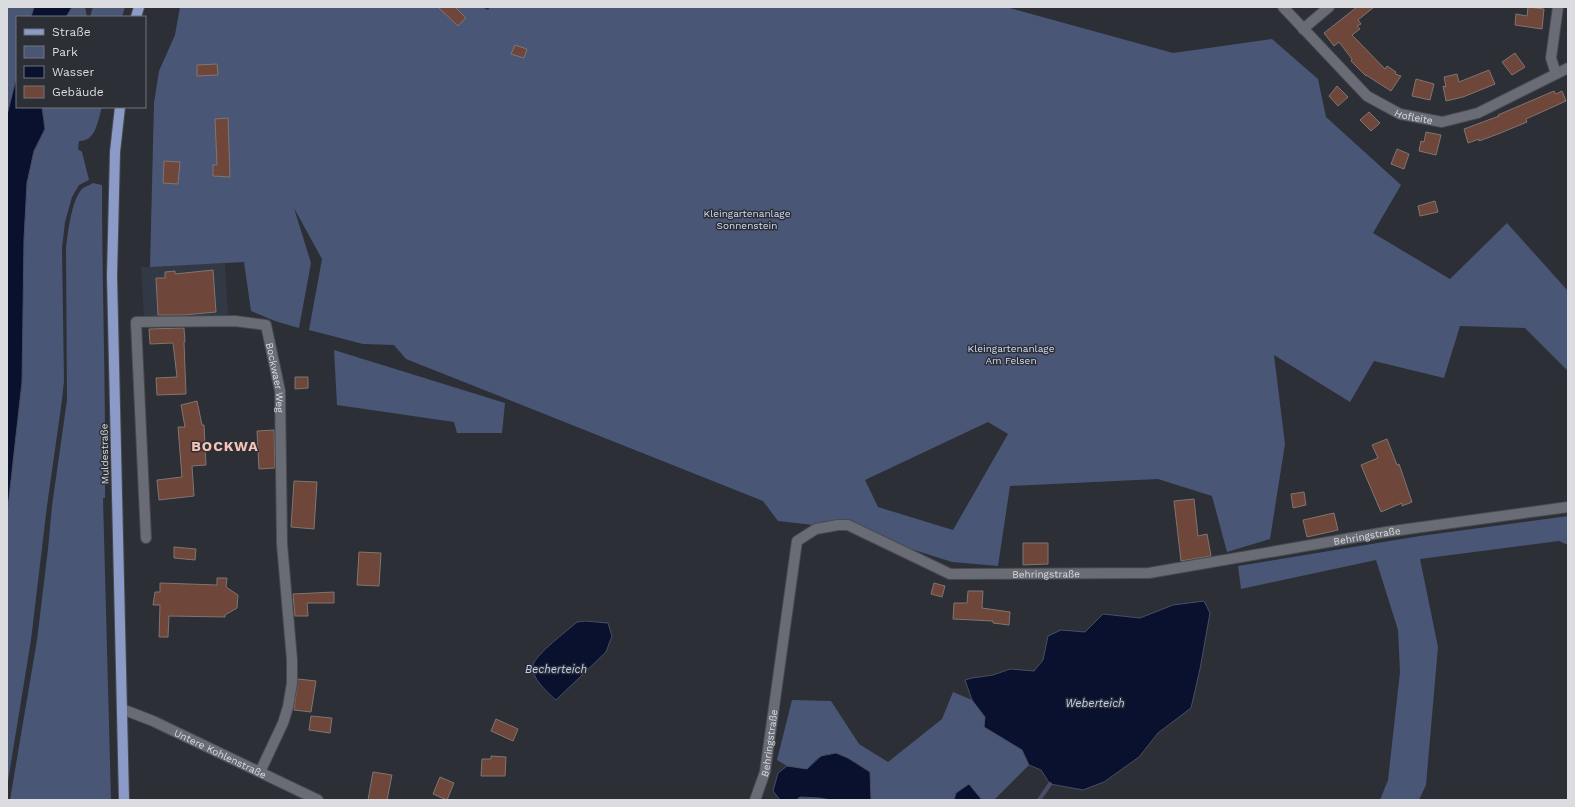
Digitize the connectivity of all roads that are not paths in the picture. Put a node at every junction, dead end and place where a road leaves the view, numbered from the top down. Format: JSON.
{"nodes":[{"id":1,"x":1283,"y":7,"type":"edge"},
{"id":2,"x":1330,"y":7,"type":"edge"},
{"id":3,"x":1558,"y":7,"type":"edge"},
{"id":4,"x":1303,"y":29,"type":"junction"},
{"id":5,"x":1568,"y":68,"type":"edge"},
{"id":6,"x":1556,"y":74,"type":"junction"},
{"id":7,"x":120,"y":108,"type":"edge"},
{"id":8,"x":1568,"y":507,"type":"edge"},
{"id":9,"x":146,"y":538,"type":"dead end"},
{"id":10,"x":122,"y":708,"type":"junction"},
{"id":11,"x":260,"y":772,"type":"junction"},
{"id":12,"x":124,"y":800,"type":"edge"},
{"id":13,"x":318,"y":800,"type":"edge"},
{"id":14,"x":755,"y":800,"type":"edge"}],
"edges":[{"from":1,"to":4,"type":"street","name":"Hofleite"},
{"from":2,"to":4,"type":"street"},
{"from":3,"to":6,"type":"street"},
{"from":4,"to":6,"type":"street","name":"Hofleite"},
{"from":5,"to":6,"type":"street","name":"Hofleite"},
{"from":7,"to":10,"type":"main road","name":"Muldestraße"},
{"from":8,"to":14,"type":"street","name":"Behringstraße"},
{"from":9,"to":11,"type":"street","name":"Bockwaer Weg"},
{"from":10,"to":11,"type":"street","name":"Untere Kohlenstraße"},
{"from":10,"to":12,"type":"main road","name":"Muldestraße"},
{"from":11,"to":13,"type":"street","name":"Untere Kohlenstraße"}]}
